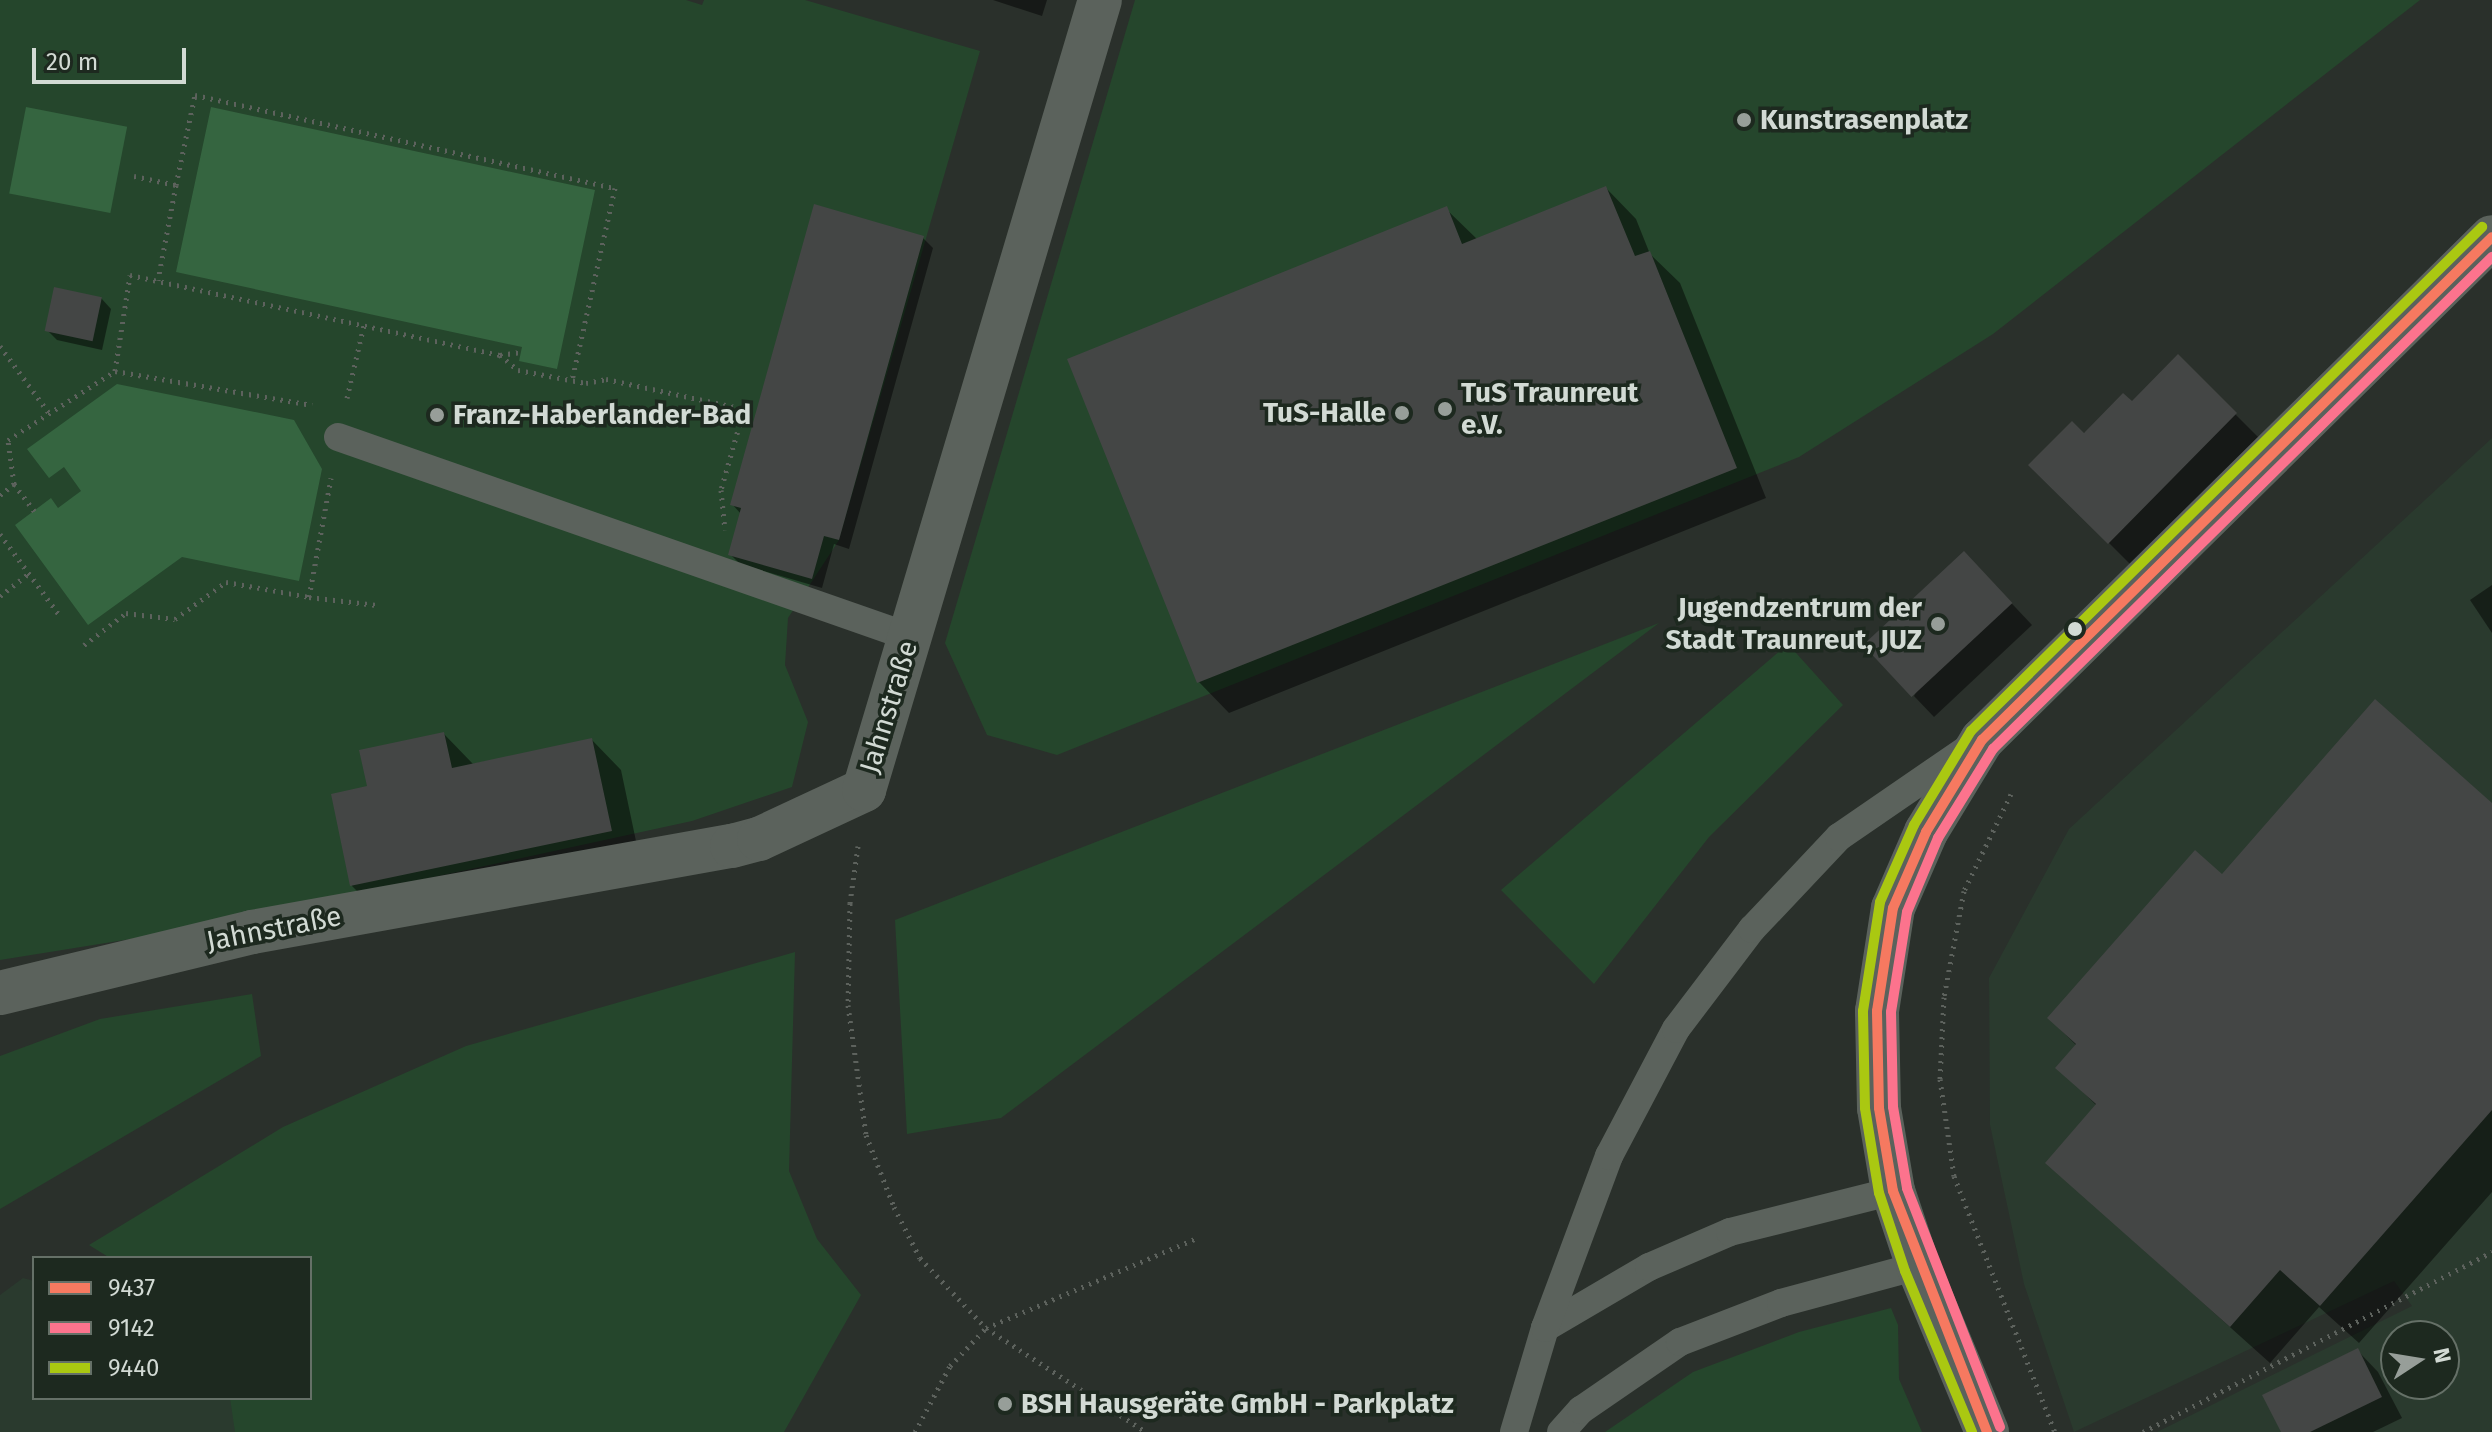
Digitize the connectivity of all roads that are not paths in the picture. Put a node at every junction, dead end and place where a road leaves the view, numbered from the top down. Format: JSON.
{"nodes":[{"id":1,"x":1100,"y":0,"type":"edge"},
{"id":2,"x":2492,"y":237,"type":"edge"},
{"id":3,"x":341,"y":424,"type":"road end"},
{"id":4,"x":910,"y":637,"type":"junction"},
{"id":5,"x":1982,"y":740,"type":"junction"},
{"id":6,"x":0,"y":993,"type":"edge"},
{"id":7,"x":1893,"y":1191,"type":"junction"},
{"id":8,"x":1918,"y":1266,"type":"junction"},
{"id":9,"x":1545,"y":1328,"type":"junction"},
{"id":10,"x":1514,"y":1432,"type":"edge"},
{"id":11,"x":1561,"y":1432,"type":"edge"},
{"id":12,"x":1987,"y":1432,"type":"edge"}],
"edges":[{"from":1,"to":4,"type":"street","name":"Jahnstraße"},
{"from":2,"to":5,"type":"street"},
{"from":3,"to":4,"type":"lane"},
{"from":4,"to":6,"type":"street","name":"Jahnstraße"},
{"from":5,"to":7,"type":"street"},
{"from":5,"to":9,"type":"lane"},
{"from":7,"to":8,"type":"street"},
{"from":7,"to":9,"type":"lane"},
{"from":8,"to":11,"type":"lane"},
{"from":8,"to":12,"type":"street"},
{"from":9,"to":10,"type":"lane"}]}
